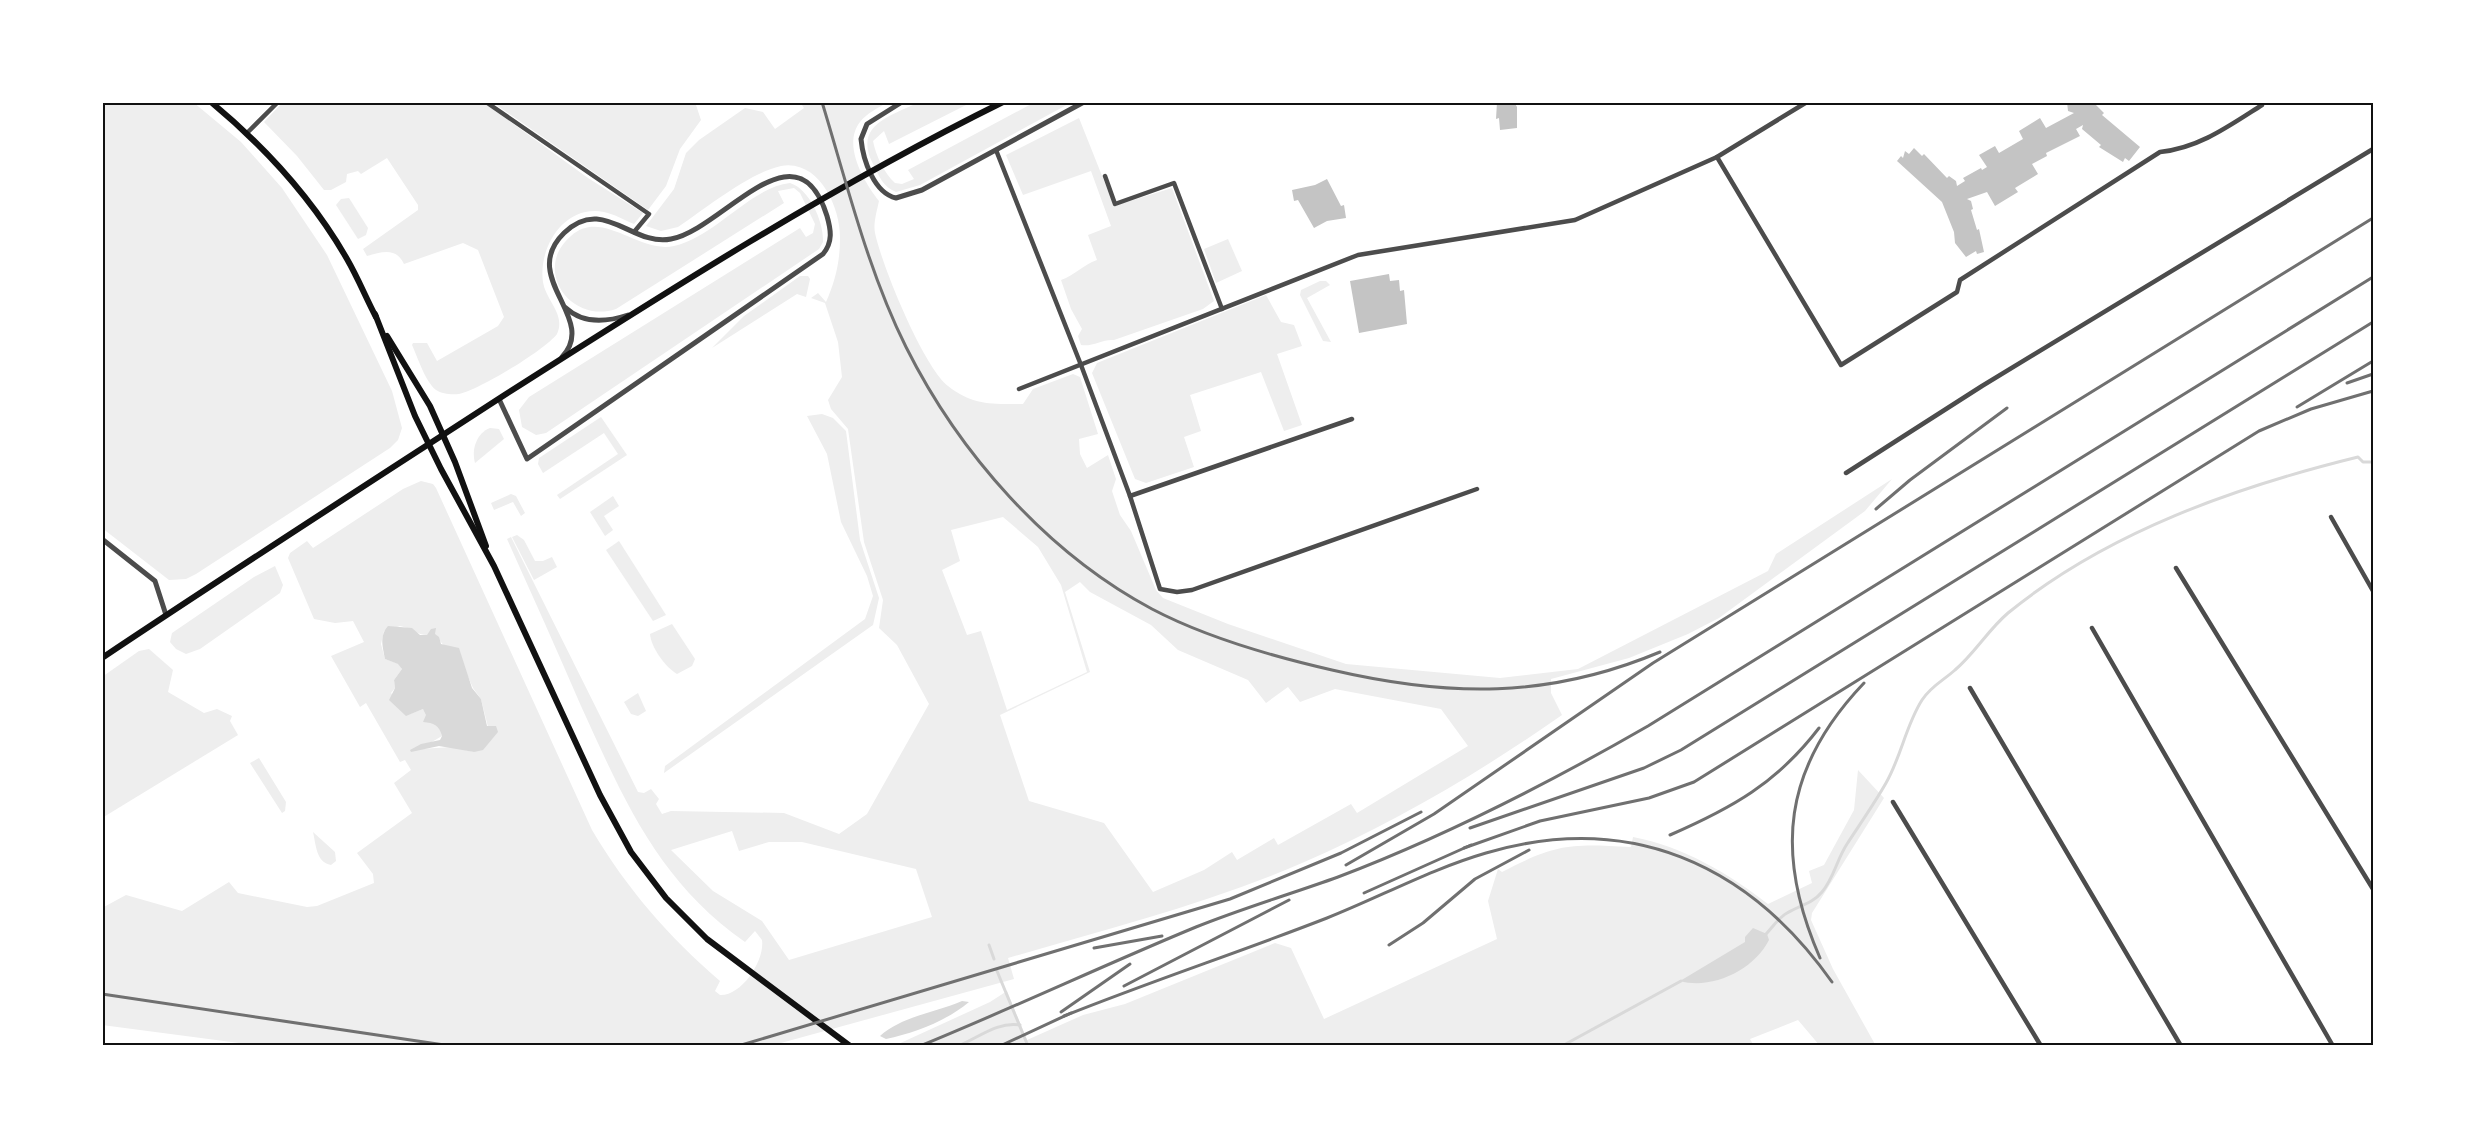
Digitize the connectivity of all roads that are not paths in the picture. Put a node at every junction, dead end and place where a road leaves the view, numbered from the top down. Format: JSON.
{"nodes":[{"id":1,"x":211,"y":102,"type":"edge"},
{"id":2,"x":278,"y":102,"type":"edge"},
{"id":3,"x":486,"y":102,"type":"edge"},
{"id":4,"x":902,"y":102,"type":"edge"},
{"id":5,"x":1003,"y":102,"type":"edge"},
{"id":6,"x":1084,"y":102,"type":"edge"},
{"id":7,"x":1807,"y":102,"type":"edge"},
{"id":8,"x":2262,"y":104,"type":"edge"},
{"id":9,"x":247,"y":133,"type":"junction"},
{"id":10,"x":2373,"y":149,"type":"edge"},
{"id":11,"x":996,"y":150,"type":"junction"},
{"id":12,"x":1717,"y":157,"type":"junction"},
{"id":13,"x":1105,"y":176,"type":"dead end"},
{"id":14,"x":634,"y":232,"type":"junction"},
{"id":15,"x":561,"y":303,"type":"junction"},
{"id":16,"x":1222,"y":309,"type":"junction"},
{"id":17,"x":636,"y":312,"type":"junction"},
{"id":18,"x":375,"y":314,"type":"junction"},
{"id":19,"x":559,"y":361,"type":"junction"},
{"id":20,"x":1082,"y":365,"type":"junction"},
{"id":21,"x":1020,"y":389,"type":"dead end"},
{"id":22,"x":499,"y":399,"type":"junction"},
{"id":23,"x":1352,"y":419,"type":"dead end"},
{"id":24,"x":443,"y":435,"type":"junction"},
{"id":25,"x":429,"y":444,"type":"junction"},
{"id":26,"x":1846,"y":473,"type":"dead end"},
{"id":27,"x":1477,"y":489,"type":"dead end"},
{"id":28,"x":1130,"y":496,"type":"junction"},
{"id":29,"x":2331,"y":517,"type":"dead end"},
{"id":30,"x":102,"y":539,"type":"edge"},
{"id":31,"x":494,"y":566,"type":"junction"},
{"id":32,"x":2176,"y":568,"type":"dead end"},
{"id":33,"x":2373,"y":591,"type":"edge"},
{"id":34,"x":166,"y":615,"type":"junction"},
{"id":35,"x":2092,"y":628,"type":"dead end"},
{"id":36,"x":102,"y":658,"type":"edge"},
{"id":37,"x":1970,"y":688,"type":"dead end"},
{"id":38,"x":1893,"y":802,"type":"dead end"},
{"id":39,"x":2373,"y":889,"type":"edge"},
{"id":40,"x":850,"y":1046,"type":"edge"},
{"id":41,"x":2041,"y":1046,"type":"edge"},
{"id":42,"x":2181,"y":1046,"type":"edge"},
{"id":43,"x":2333,"y":1046,"type":"edge"}],
"edges":[{"from":1,"to":9,"type":"main road"},
{"from":2,"to":9,"type":"street"},
{"from":3,"to":14,"type":"street"},
{"from":4,"to":11,"type":"street"},
{"from":5,"to":17,"type":"main road"},
{"from":6,"to":11,"type":"street"},
{"from":7,"to":12,"type":"street"},
{"from":8,"to":12,"type":"street"},
{"from":9,"to":18,"type":"main road"},
{"from":10,"to":26,"type":"street"},
{"from":11,"to":20,"type":"street"},
{"from":12,"to":16,"type":"street"},
{"from":13,"to":16,"type":"street"},
{"from":14,"to":15,"type":"street"},
{"from":14,"to":22,"type":"street"},
{"from":15,"to":17,"type":"street"},
{"from":15,"to":19,"type":"street"},
{"from":16,"to":20,"type":"street"},
{"from":17,"to":19,"type":"main road"},
{"from":18,"to":24,"type":"main road"},
{"from":18,"to":25,"type":"main road"},
{"from":19,"to":22,"type":"main road"},
{"from":20,"to":21,"type":"street"},
{"from":20,"to":28,"type":"street"},
{"from":22,"to":24,"type":"main road"},
{"from":23,"to":28,"type":"street"},
{"from":24,"to":25,"type":"main road"},
{"from":24,"to":31,"type":"main road"},
{"from":25,"to":31,"type":"main road"},
{"from":25,"to":34,"type":"main road"},
{"from":27,"to":28,"type":"street"},
{"from":29,"to":33,"type":"street"},
{"from":30,"to":34,"type":"street"},
{"from":31,"to":40,"type":"main road"},
{"from":32,"to":39,"type":"street"},
{"from":34,"to":36,"type":"main road"},
{"from":35,"to":43,"type":"street"},
{"from":37,"to":42,"type":"street"},
{"from":38,"to":41,"type":"street"}]}
